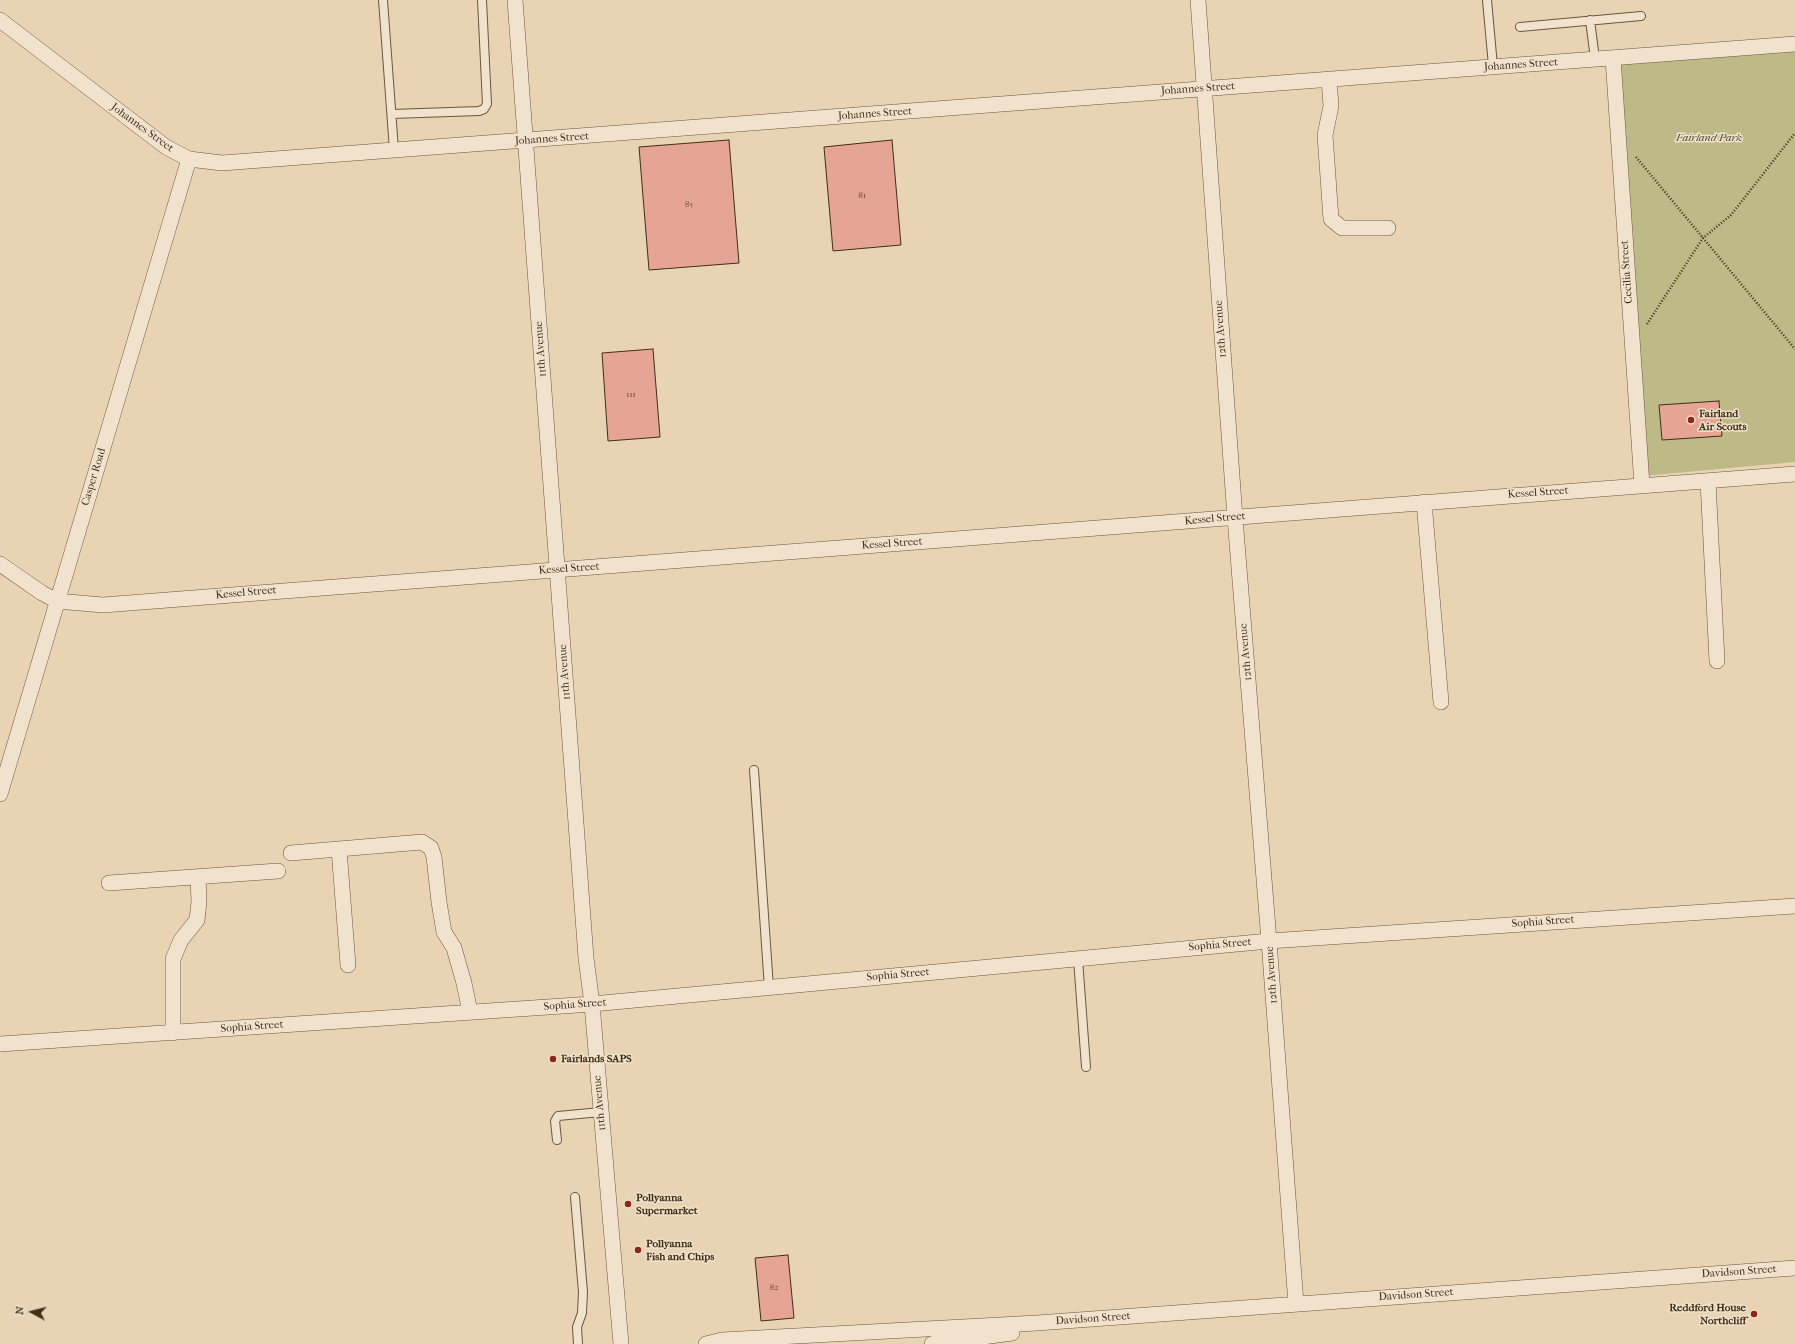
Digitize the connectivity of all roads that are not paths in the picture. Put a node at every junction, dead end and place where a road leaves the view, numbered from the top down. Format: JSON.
{"nodes":[{"id":1,"x":383,"y":0,"type":"edge"},
{"id":2,"x":482,"y":0,"type":"edge"},
{"id":3,"x":515,"y":0,"type":"edge"},
{"id":4,"x":1198,"y":0,"type":"edge"},
{"id":5,"x":1487,"y":0,"type":"edge"},
{"id":6,"x":1642,"y":16,"type":"dead end"},
{"id":7,"x":0,"y":20,"type":"edge"},
{"id":8,"x":1590,"y":20,"type":"junction"},
{"id":9,"x":1520,"y":27,"type":"dead end"},
{"id":10,"x":1795,"y":44,"type":"edge"},
{"id":11,"x":1613,"y":58,"type":"junction"},
{"id":12,"x":1595,"y":60,"type":"junction"},
{"id":13,"x":1493,"y":66,"type":"junction"},
{"id":14,"x":1329,"y":79,"type":"junction"},
{"id":15,"x":1204,"y":89,"type":"junction"},
{"id":16,"x":392,"y":114,"type":"junction"},
{"id":17,"x":526,"y":141,"type":"junction"},
{"id":18,"x":394,"y":150,"type":"junction"},
{"id":19,"x":189,"y":159,"type":"junction"},
{"id":20,"x":1388,"y":228,"type":"dead end"},
{"id":21,"x":1795,"y":474,"type":"edge"},
{"id":22,"x":1708,"y":481,"type":"junction"},
{"id":23,"x":1642,"y":486,"type":"junction"},
{"id":24,"x":1424,"y":502,"type":"junction"},
{"id":25,"x":1235,"y":518,"type":"junction"},
{"id":26,"x":0,"y":564,"type":"edge"},
{"id":27,"x":557,"y":570,"type":"junction"},
{"id":28,"x":57,"y":601,"type":"junction"},
{"id":29,"x":1717,"y":661,"type":"dead end"},
{"id":30,"x":1441,"y":702,"type":"dead end"},
{"id":31,"x":754,"y":770,"type":"dead end"},
{"id":32,"x":0,"y":794,"type":"edge"},
{"id":33,"x":339,"y":849,"type":"junction"},
{"id":34,"x":291,"y":853,"type":"dead end"},
{"id":35,"x":278,"y":871,"type":"dead end"},
{"id":36,"x":198,"y":877,"type":"junction"},
{"id":37,"x":109,"y":883,"type":"dead end"},
{"id":38,"x":1795,"y":906,"type":"edge"},
{"id":39,"x":1269,"y":941,"type":"junction"},
{"id":40,"x":1078,"y":958,"type":"junction"},
{"id":41,"x":348,"y":965,"type":"dead end"},
{"id":42,"x":768,"y":988,"type":"junction"},
{"id":43,"x":592,"y":1004,"type":"junction"},
{"id":44,"x":470,"y":1012,"type":"junction"},
{"id":45,"x":172,"y":1033,"type":"junction"},
{"id":46,"x":0,"y":1044,"type":"edge"},
{"id":47,"x":1086,"y":1066,"type":"dead end"},
{"id":48,"x":601,"y":1112,"type":"junction"},
{"id":49,"x":557,"y":1140,"type":"dead end"},
{"id":50,"x":575,"y":1197,"type":"dead end"},
{"id":51,"x":1795,"y":1268,"type":"edge"},
{"id":52,"x":1296,"y":1304,"type":"junction"},
{"id":53,"x":1037,"y":1324,"type":"junction"},
{"id":54,"x":886,"y":1338,"type":"edge"},
{"id":55,"x":578,"y":1344,"type":"edge"},
{"id":56,"x":622,"y":1344,"type":"edge"},
{"id":57,"x":706,"y":1344,"type":"edge"},
{"id":58,"x":932,"y":1344,"type":"edge"}],
"edges":[{"from":1,"to":16,"type":"lane"},
{"from":2,"to":16,"type":"lane"},
{"from":3,"to":17,"type":"street","name":"11th Avenue"},
{"from":4,"to":15,"type":"street","name":"12th Avenue"},
{"from":5,"to":13,"type":"lane"},
{"from":6,"to":8,"type":"lane"},
{"from":7,"to":19,"type":"street","name":"Johannes Street"},
{"from":8,"to":9,"type":"lane"},
{"from":8,"to":12,"type":"lane"},
{"from":10,"to":11,"type":"street","name":"Johannes Street"},
{"from":11,"to":12,"type":"street","name":"Johannes Street"},
{"from":11,"to":23,"type":"street","name":"Cecilia Street"},
{"from":12,"to":13,"type":"street","name":"Johannes Street"},
{"from":13,"to":14,"type":"street","name":"Johannes Street"},
{"from":14,"to":15,"type":"street","name":"Johannes Street"},
{"from":14,"to":20,"type":"street"},
{"from":15,"to":17,"type":"street","name":"Johannes Street"},
{"from":15,"to":25,"type":"street","name":"12th Avenue"},
{"from":16,"to":18,"type":"lane"},
{"from":17,"to":18,"type":"street","name":"Johannes Street"},
{"from":17,"to":27,"type":"street","name":"11th Avenue"},
{"from":18,"to":19,"type":"street","name":"Johannes Street"},
{"from":19,"to":28,"type":"street","name":"Casper Road"},
{"from":21,"to":22,"type":"street","name":"Kessel Street"},
{"from":22,"to":23,"type":"street","name":"Kessel Street"},
{"from":22,"to":29,"type":"street"},
{"from":23,"to":24,"type":"street","name":"Kessel Street"},
{"from":24,"to":25,"type":"street","name":"Kessel Street"},
{"from":24,"to":30,"type":"street"},
{"from":25,"to":27,"type":"street","name":"Kessel Street"},
{"from":25,"to":39,"type":"street","name":"12th Avenue"},
{"from":26,"to":28,"type":"street","name":"Kessel Street"},
{"from":27,"to":28,"type":"street","name":"Kessel Street"},
{"from":27,"to":43,"type":"street","name":"11th Avenue"},
{"from":28,"to":32,"type":"street","name":"Casper Road"},
{"from":31,"to":42,"type":"lane"},
{"from":33,"to":34,"type":"street"},
{"from":33,"to":41,"type":"street"},
{"from":33,"to":44,"type":"street"},
{"from":35,"to":36,"type":"street"},
{"from":36,"to":37,"type":"street"},
{"from":36,"to":45,"type":"street"},
{"from":38,"to":39,"type":"street","name":"Sophia Street"},
{"from":39,"to":40,"type":"street","name":"Sophia Street"},
{"from":39,"to":52,"type":"street","name":"12th Avenue"},
{"from":40,"to":42,"type":"street","name":"Sophia Street"},
{"from":40,"to":47,"type":"lane"},
{"from":42,"to":43,"type":"street","name":"Sophia Street"},
{"from":43,"to":44,"type":"street","name":"Sophia Street"},
{"from":43,"to":48,"type":"street","name":"11th Avenue"},
{"from":44,"to":45,"type":"street","name":"Sophia Street"},
{"from":45,"to":46,"type":"street","name":"Sophia Street"},
{"from":48,"to":49,"type":"lane"},
{"from":48,"to":56,"type":"street","name":"11th Avenue"},
{"from":50,"to":55,"type":"lane"},
{"from":51,"to":52,"type":"street","name":"Davidson Street"},
{"from":52,"to":53,"type":"street","name":"Davidson Street"},
{"from":53,"to":54,"type":"street","name":"Davidson Street"},
{"from":53,"to":58,"type":"street","name":"Davidson Street"},
{"from":54,"to":57,"type":"street","name":"Davidson Street"}]}
